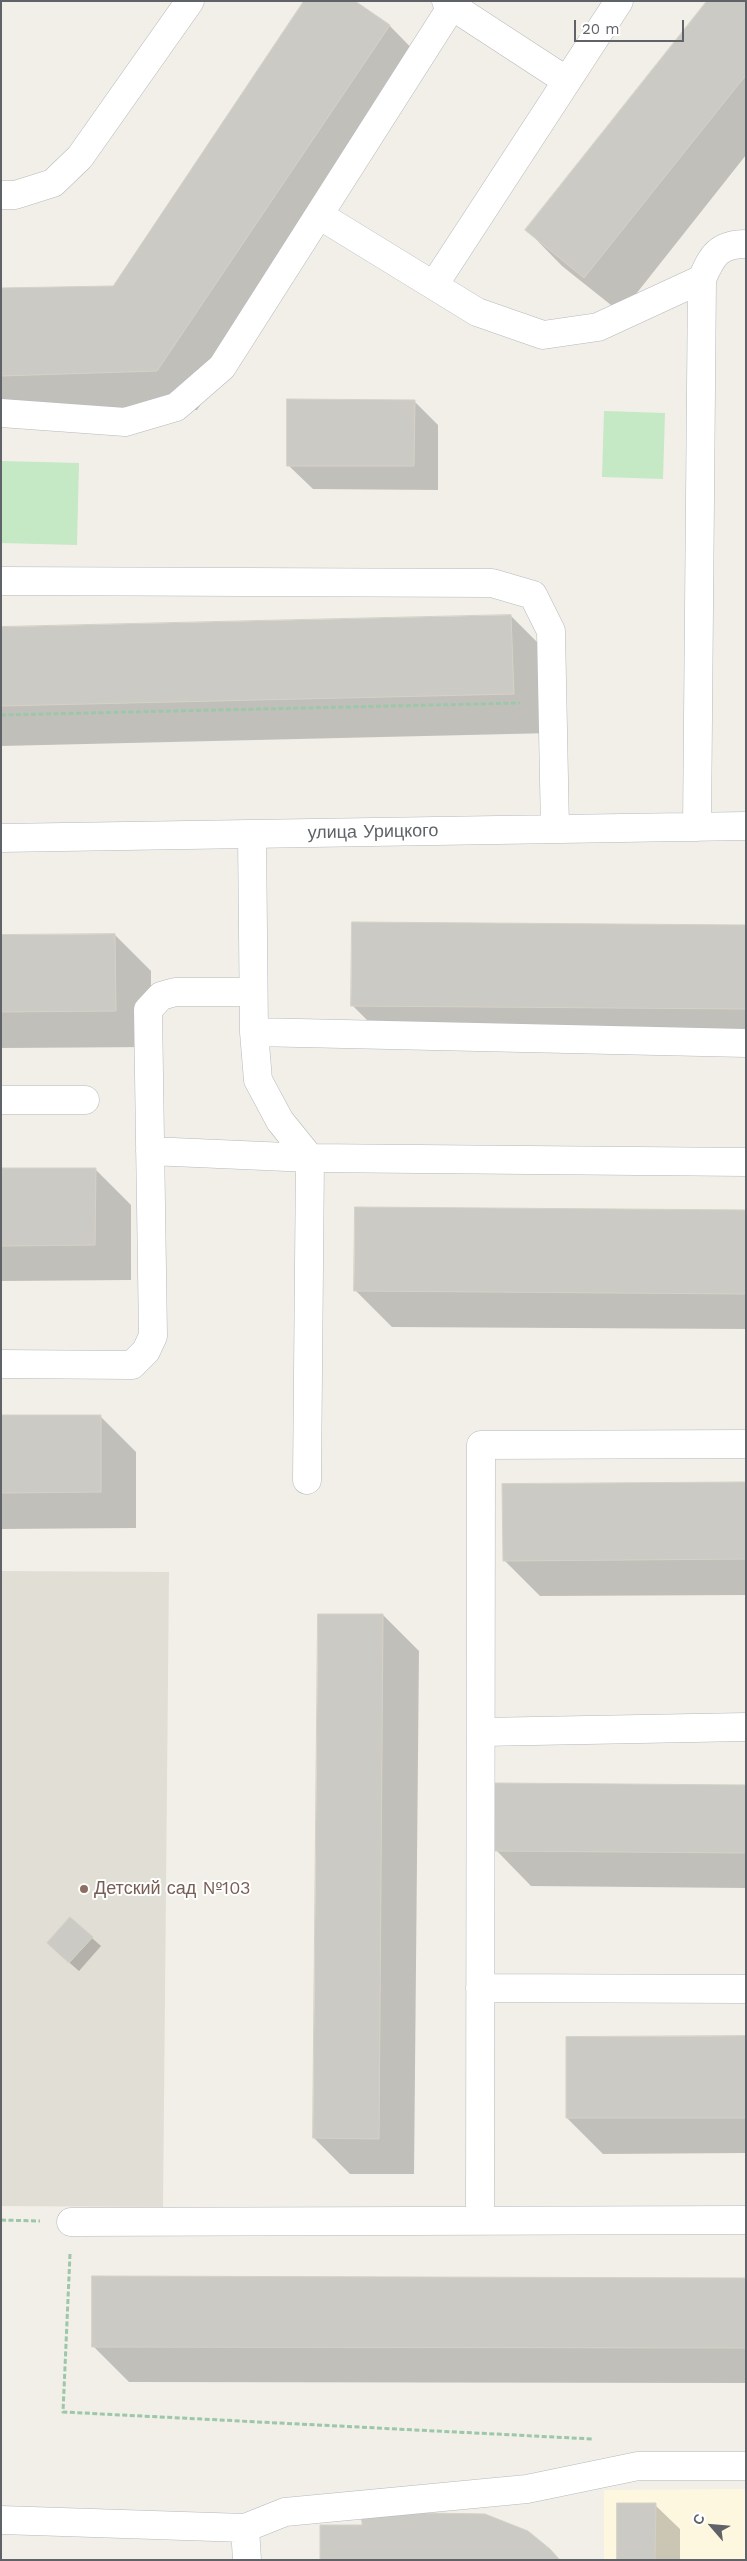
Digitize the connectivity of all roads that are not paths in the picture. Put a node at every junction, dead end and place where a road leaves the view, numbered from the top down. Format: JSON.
{"nodes":[{"id":1,"x":190,"y":1,"type":"edge"},
{"id":2,"x":619,"y":1,"type":"edge"},
{"id":3,"x":449,"y":3,"type":"edge"},
{"id":4,"x":567,"y":81,"type":"junction"},
{"id":5,"x":1,"y":195,"type":"edge"},
{"id":6,"x":319,"y":215,"type":"junction"},
{"id":7,"x":746,"y":244,"type":"edge"},
{"id":8,"x":702,"y":279,"type":"junction"},
{"id":9,"x":434,"y":285,"type":"junction"},
{"id":10,"x":1,"y":413,"type":"edge"},
{"id":11,"x":1,"y":581,"type":"edge"},
{"id":12,"x":746,"y":826,"type":"edge"},
{"id":13,"x":696,"y":827,"type":"junction"},
{"id":14,"x":556,"y":829,"type":"junction"},
{"id":15,"x":252,"y":834,"type":"junction"},
{"id":16,"x":1,"y":838,"type":"edge"},
{"id":17,"x":253,"y":992,"type":"junction"},
{"id":18,"x":254,"y":1032,"type":"junction"},
{"id":19,"x":746,"y":1043,"type":"edge"},
{"id":20,"x":1,"y":1100,"type":"edge"},
{"id":21,"x":85,"y":1100,"type":"dead end"},
{"id":22,"x":150,"y":1151,"type":"junction"},
{"id":23,"x":310,"y":1158,"type":"junction"},
{"id":24,"x":746,"y":1162,"type":"edge"},
{"id":25,"x":1,"y":1364,"type":"edge"},
{"id":26,"x":746,"y":1444,"type":"edge"},
{"id":27,"x":307,"y":1480,"type":"dead end"},
{"id":28,"x":746,"y":1727,"type":"edge"},
{"id":29,"x":481,"y":1732,"type":"junction"},
{"id":30,"x":480,"y":1988,"type":"junction"},
{"id":31,"x":746,"y":1989,"type":"edge"},
{"id":32,"x":480,"y":2220,"type":"junction"},
{"id":33,"x":746,"y":2220,"type":"edge"},
{"id":34,"x":71,"y":2222,"type":"road end"},
{"id":35,"x":746,"y":2466,"type":"edge"},
{"id":36,"x":1,"y":2520,"type":"edge"},
{"id":37,"x":246,"y":2528,"type":"junction"},
{"id":38,"x":247,"y":2560,"type":"edge"}],
"edges":[{"from":1,"to":5,"type":"street"},
{"from":2,"to":4,"type":"street"},
{"from":3,"to":4,"type":"street"},
{"from":3,"to":6,"type":"street"},
{"from":4,"to":9,"type":"street"},
{"from":6,"to":9,"type":"street"},
{"from":6,"to":10,"type":"street"},
{"from":7,"to":8,"type":"street"},
{"from":8,"to":9,"type":"street"},
{"from":8,"to":13,"type":"street"},
{"from":11,"to":14,"type":"street"},
{"from":12,"to":13,"type":"street","name":"улица Урицкого"},
{"from":13,"to":14,"type":"street","name":"улица Урицкого"},
{"from":14,"to":15,"type":"street","name":"улица Урицкого"},
{"from":15,"to":16,"type":"street","name":"улица Урицкого"},
{"from":15,"to":17,"type":"street"},
{"from":17,"to":18,"type":"street"},
{"from":17,"to":22,"type":"street"},
{"from":18,"to":19,"type":"street"},
{"from":18,"to":23,"type":"street"},
{"from":20,"to":21,"type":"street"},
{"from":22,"to":23,"type":"street"},
{"from":22,"to":25,"type":"street"},
{"from":23,"to":24,"type":"street"},
{"from":23,"to":27,"type":"street"},
{"from":26,"to":29,"type":"street"},
{"from":28,"to":29,"type":"street"},
{"from":29,"to":30,"type":"street"},
{"from":30,"to":31,"type":"street"},
{"from":30,"to":32,"type":"street"},
{"from":32,"to":33,"type":"street"},
{"from":32,"to":34,"type":"street"},
{"from":35,"to":37,"type":"street"},
{"from":36,"to":37,"type":"street"},
{"from":37,"to":38,"type":"street"}]}
